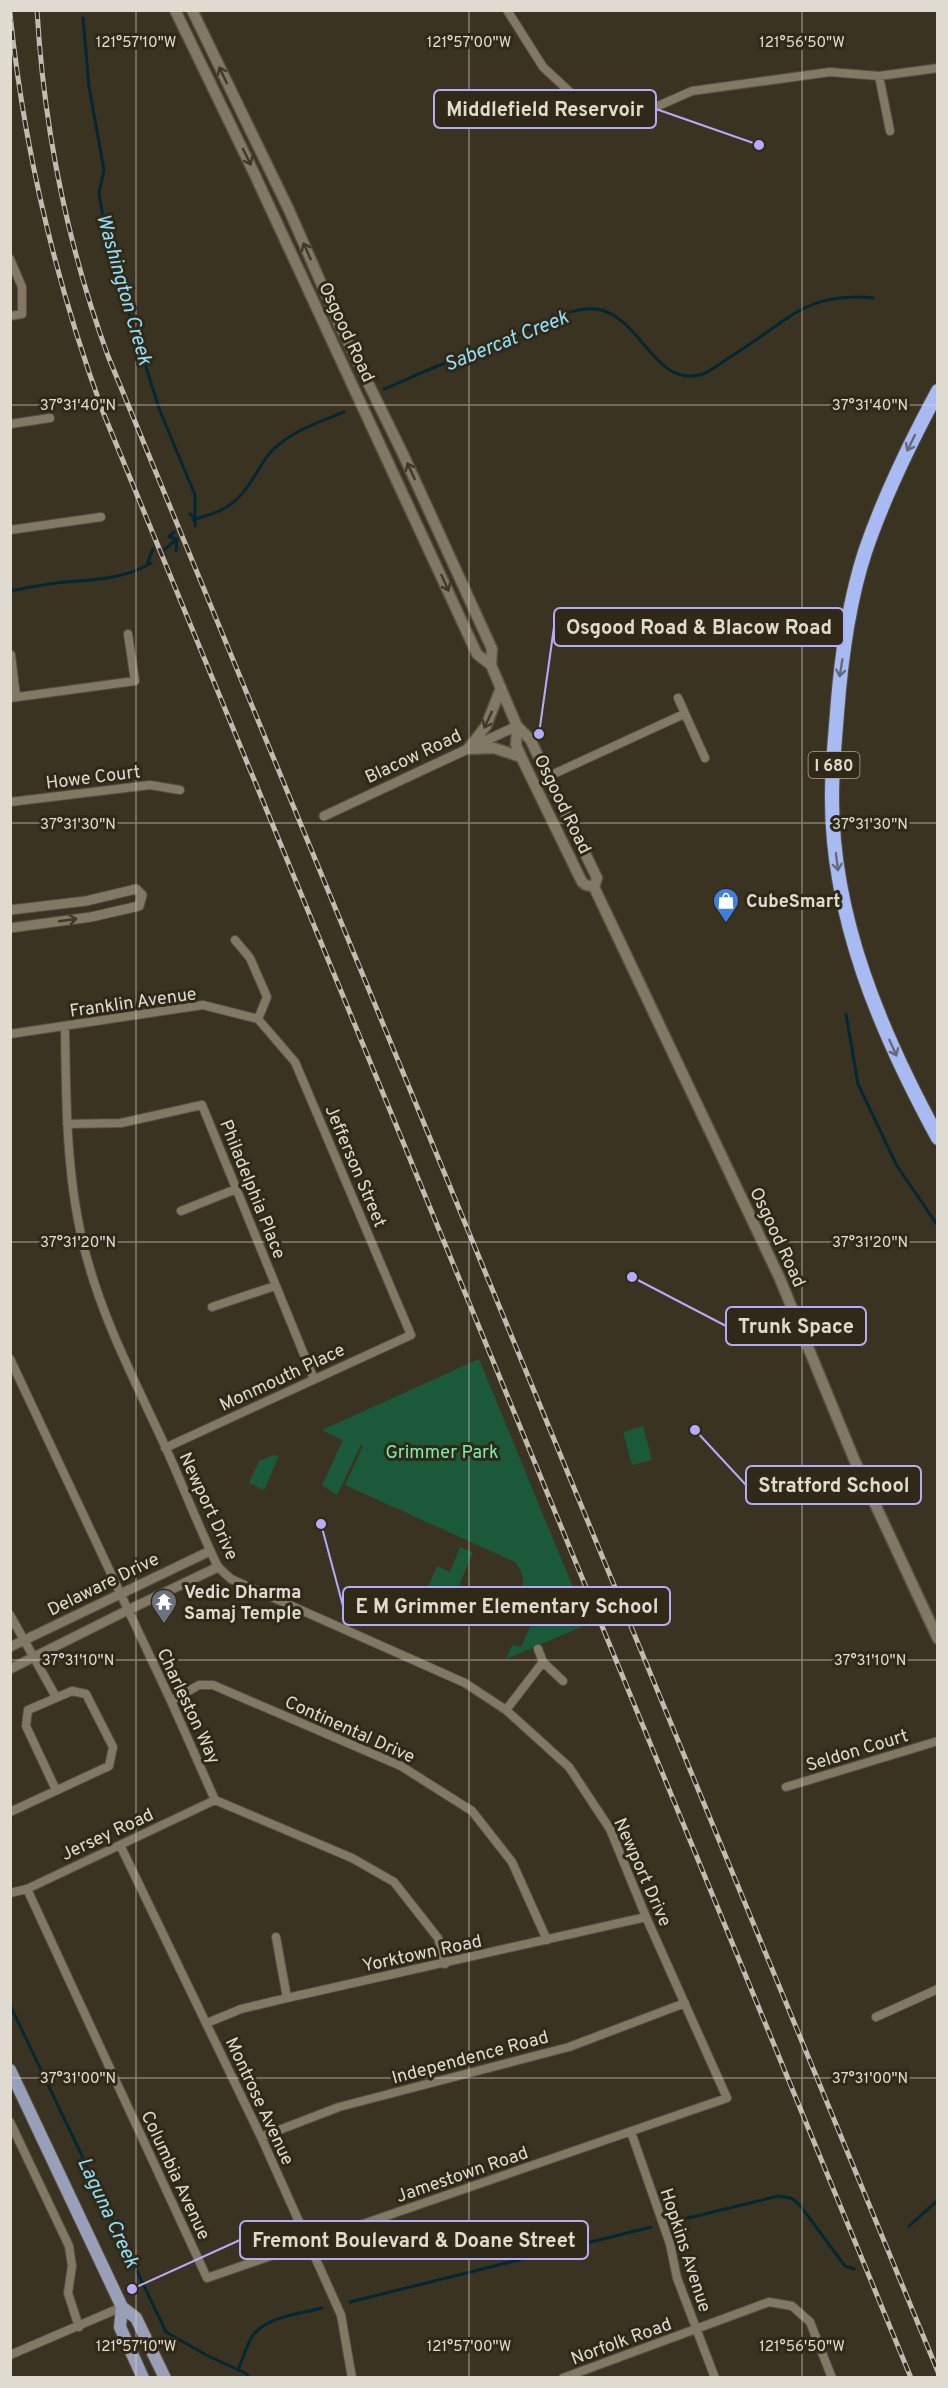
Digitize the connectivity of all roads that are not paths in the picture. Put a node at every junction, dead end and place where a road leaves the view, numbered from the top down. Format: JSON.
{"nodes":[{"id":1,"x":175,"y":10,"type":"edge"},
{"id":2,"x":192,"y":10,"type":"edge"},
{"id":3,"x":507,"y":10,"type":"edge"},
{"id":4,"x":938,"y":68,"type":"edge"},
{"id":5,"x":879,"y":76,"type":"junction"},
{"id":6,"x":890,"y":131,"type":"dead end"},
{"id":7,"x":10,"y":259,"type":"edge"},
{"id":8,"x":10,"y":316,"type":"edge"},
{"id":9,"x":343,"y":331,"type":"junction"},
{"id":10,"x":329,"y":333,"type":"junction"},
{"id":11,"x":938,"y":391,"type":"edge"},
{"id":12,"x":373,"y":393,"type":"junction"},
{"id":13,"x":360,"y":399,"type":"junction"},
{"id":14,"x":50,"y":418,"type":"dead end"},
{"id":15,"x":10,"y":423,"type":"edge"},
{"id":16,"x":101,"y":517,"type":"dead end"},
{"id":17,"x":419,"y":525,"type":"junction"},
{"id":18,"x":10,"y":530,"type":"edge"},
{"id":19,"x":451,"y":561,"type":"junction"},
{"id":20,"x":128,"y":634,"type":"dead end"},
{"id":21,"x":11,"y":655,"type":"edge"},
{"id":22,"x":491,"y":665,"type":"junction"},
{"id":23,"x":501,"y":688,"type":"junction"},
{"id":24,"x":13,"y":698,"type":"edge"},
{"id":25,"x":678,"y":698,"type":"dead end"},
{"id":26,"x":684,"y":714,"type":"junction"},
{"id":27,"x":517,"y":726,"type":"junction"},
{"id":28,"x":468,"y":749,"type":"junction"},
{"id":29,"x":521,"y":757,"type":"junction"},
{"id":30,"x":705,"y":758,"type":"dead end"},
{"id":31,"x":547,"y":777,"type":"junction"},
{"id":32,"x":180,"y":790,"type":"dead end"},
{"id":33,"x":10,"y":802,"type":"edge"},
{"id":34,"x":324,"y":816,"type":"dead end"},
{"id":35,"x":594,"y":887,"type":"junction"},
{"id":36,"x":10,"y":910,"type":"edge"},
{"id":37,"x":10,"y":928,"type":"edge"},
{"id":38,"x":235,"y":940,"type":"dead end"},
{"id":39,"x":258,"y":1019,"type":"junction"},
{"id":40,"x":65,"y":1026,"type":"junction"},
{"id":41,"x":10,"y":1034,"type":"edge"},
{"id":42,"x":67,"y":1124,"type":"junction"},
{"id":43,"x":938,"y":1138,"type":"edge"},
{"id":44,"x":236,"y":1189,"type":"junction"},
{"id":45,"x":181,"y":1211,"type":"dead end"},
{"id":46,"x":275,"y":1286,"type":"junction"},
{"id":47,"x":212,"y":1307,"type":"dead end"},
{"id":48,"x":411,"y":1335,"type":"joint"},
{"id":49,"x":10,"y":1359,"type":"edge"},
{"id":50,"x":314,"y":1379,"type":"junction"},
{"id":51,"x":165,"y":1448,"type":"junction"},
{"id":52,"x":210,"y":1551,"type":"junction"},
{"id":53,"x":218,"y":1567,"type":"junction"},
{"id":54,"x":121,"y":1594,"type":"junction"},
{"id":55,"x":128,"y":1610,"type":"junction"},
{"id":56,"x":10,"y":1615,"type":"edge"},
{"id":57,"x":938,"y":1639,"type":"edge"},
{"id":58,"x":23,"y":1641,"type":"junction"},
{"id":59,"x":10,"y":1647,"type":"edge"},
{"id":60,"x":538,"y":1649,"type":"dead end"},
{"id":61,"x":35,"y":1657,"type":"junction"},
{"id":62,"x":543,"y":1662,"type":"junction"},
{"id":63,"x":10,"y":1669,"type":"edge"},
{"id":64,"x":563,"y":1681,"type":"dead end"},
{"id":65,"x":56,"y":1697,"type":"junction"},
{"id":66,"x":171,"y":1701,"type":"junction"},
{"id":67,"x":506,"y":1710,"type":"junction"},
{"id":68,"x":938,"y":1741,"type":"edge"},
{"id":69,"x":786,"y":1787,"type":"dead end"},
{"id":70,"x":56,"y":1790,"type":"junction"},
{"id":71,"x":215,"y":1800,"type":"junction"},
{"id":72,"x":10,"y":1812,"type":"edge"},
{"id":73,"x":120,"y":1845,"type":"junction"},
{"id":74,"x":27,"y":1889,"type":"junction"},
{"id":75,"x":10,"y":1893,"type":"edge"},
{"id":76,"x":646,"y":1917,"type":"junction"},
{"id":77,"x":276,"y":1938,"type":"dead end"},
{"id":78,"x":547,"y":1940,"type":"junction"},
{"id":79,"x":445,"y":1964,"type":"junction"},
{"id":80,"x":938,"y":1989,"type":"edge"},
{"id":81,"x":287,"y":1998,"type":"junction"},
{"id":82,"x":685,"y":2003,"type":"junction"},
{"id":83,"x":876,"y":2017,"type":"dead end"},
{"id":84,"x":207,"y":2024,"type":"junction"},
{"id":85,"x":10,"y":2070,"type":"edge"},
{"id":86,"x":727,"y":2098,"type":"joint"},
{"id":87,"x":10,"y":2122,"type":"edge"},
{"id":88,"x":630,"y":2132,"type":"junction"},
{"id":89,"x":261,"y":2138,"type":"junction"},
{"id":90,"x":309,"y":2243,"type":"junction"},
{"id":91,"x":207,"y":2278,"type":"joint"},
{"id":92,"x":122,"y":2307,"type":"junction"},
{"id":93,"x":78,"y":2327,"type":"junction"},
{"id":94,"x":695,"y":2330,"type":"junction"},
{"id":95,"x":10,"y":2355,"type":"edge"},
{"id":96,"x":143,"y":2378,"type":"edge"},
{"id":97,"x":165,"y":2378,"type":"edge"},
{"id":98,"x":352,"y":2378,"type":"edge"},
{"id":99,"x":563,"y":2378,"type":"edge"},
{"id":100,"x":715,"y":2378,"type":"edge"},
{"id":101,"x":832,"y":2378,"type":"edge"}],
"edges":[{"from":1,"to":10,"type":"main road","name":"Osgood Road","one_way":true},
{"from":9,"to":2,"type":"main road","name":"Osgood Road","one_way":true},
{"from":3,"to":5,"type":"street"},
{"from":4,"to":5,"type":"street"},
{"from":5,"to":6,"type":"street"},
{"from":7,"to":8,"type":"street"},
{"from":9,"to":10,"type":"main road"},
{"from":9,"to":12,"type":"main road","name":"Osgood Road"},
{"from":10,"to":13,"type":"main road","name":"Osgood Road"},
{"from":11,"to":43,"type":"highway","number":"I 680","one_way":true},
{"from":12,"to":13,"type":"main road"},
{"from":19,"to":12,"type":"main road","name":"Osgood Road","one_way":true},
{"from":13,"to":17,"type":"main road","name":"Osgood Road"},
{"from":14,"to":15,"type":"street"},
{"from":16,"to":18,"type":"street"},
{"from":17,"to":19,"type":"main road"},
{"from":17,"to":22,"type":"main road","name":"Osgood Road","one_way":true},
{"from":19,"to":22,"type":"main road","name":"Osgood Road"},
{"from":20,"to":24,"type":"street"},
{"from":21,"to":24,"type":"street"},
{"from":22,"to":23,"type":"main road","name":"Osgood Road"},
{"from":23,"to":27,"type":"main road","name":"Osgood Road"},
{"from":23,"to":28,"type":"main road","one_way":true},
{"from":25,"to":26,"type":"street"},
{"from":26,"to":30,"type":"street"},
{"from":26,"to":31,"type":"street"},
{"from":27,"to":28,"type":"street","name":"Blacow Road"},
{"from":27,"to":29,"type":"main road","name":"Osgood Road"},
{"from":27,"to":31,"type":"main road","name":"Osgood Road"},
{"from":28,"to":29,"type":"main road"},
{"from":28,"to":34,"type":"street","name":"Blacow Road"},
{"from":29,"to":35,"type":"main road","name":"Osgood Road"},
{"from":31,"to":35,"type":"main road","name":"Osgood Road"},
{"from":32,"to":33,"type":"street","name":"Howe Court"},
{"from":35,"to":57,"type":"main road","name":"Osgood Road"},
{"from":37,"to":36,"type":"street","one_way":true},
{"from":38,"to":39,"type":"street"},
{"from":39,"to":40,"type":"street","name":"Franklin Avenue"},
{"from":39,"to":48,"type":"street","name":"Jefferson Street"},
{"from":40,"to":41,"type":"street","name":"Franklin Avenue"},
{"from":40,"to":42,"type":"street","name":"Newport Drive"},
{"from":42,"to":44,"type":"street","name":"Philadelphia Place"},
{"from":42,"to":51,"type":"street","name":"Newport Drive"},
{"from":44,"to":45,"type":"street"},
{"from":44,"to":46,"type":"street","name":"Philadelphia Place"},
{"from":46,"to":47,"type":"street"},
{"from":46,"to":50,"type":"street","name":"Philadelphia Place"},
{"from":48,"to":50,"type":"street","name":"Monmouth Place"},
{"from":49,"to":54,"type":"street","name":"Charleston Way"},
{"from":50,"to":51,"type":"street","name":"Monmouth Place"},
{"from":51,"to":52,"type":"street","name":"Newport Drive"},
{"from":52,"to":53,"type":"street","name":"Newport Drive"},
{"from":52,"to":54,"type":"street","name":"Delaware Drive"},
{"from":53,"to":55,"type":"street","name":"Delaware Drive"},
{"from":53,"to":67,"type":"street","name":"Newport Drive"},
{"from":54,"to":55,"type":"street","name":"Charleston Way"},
{"from":54,"to":58,"type":"street","name":"Delaware Drive"},
{"from":55,"to":61,"type":"street","name":"Delaware Drive"},
{"from":55,"to":66,"type":"street","name":"Charleston Way"},
{"from":56,"to":58,"type":"street"},
{"from":58,"to":59,"type":"street","name":"Delaware Drive"},
{"from":58,"to":61,"type":"street"},
{"from":60,"to":62,"type":"street"},
{"from":61,"to":63,"type":"street","name":"Delaware Drive"},
{"from":61,"to":65,"type":"street"},
{"from":62,"to":64,"type":"street"},
{"from":62,"to":67,"type":"street"},
{"from":65,"to":70,"type":"street"},
{"from":65,"to":70,"type":"street"},
{"from":66,"to":71,"type":"street","name":"Charleston Way"},
{"from":66,"to":78,"type":"street","name":"Continental Drive"},
{"from":67,"to":76,"type":"street","name":"Newport Drive"},
{"from":68,"to":69,"type":"street","name":"Seldon Court"},
{"from":70,"to":72,"type":"street"},
{"from":71,"to":73,"type":"street","name":"Jersey Road"},
{"from":71,"to":79,"type":"street"},
{"from":73,"to":74,"type":"street","name":"Jersey Road"},
{"from":73,"to":84,"type":"street","name":"Montrose Avenue"},
{"from":74,"to":75,"type":"street","name":"Jersey Road"},
{"from":74,"to":91,"type":"street","name":"Columbia Avenue"},
{"from":76,"to":78,"type":"street","name":"Yorktown Road"},
{"from":76,"to":82,"type":"street","name":"Newport Drive"},
{"from":77,"to":81,"type":"street"},
{"from":78,"to":79,"type":"street","name":"Yorktown Road"},
{"from":79,"to":81,"type":"street","name":"Yorktown Road"},
{"from":80,"to":83,"type":"street"},
{"from":81,"to":84,"type":"street","name":"Yorktown Road"},
{"from":82,"to":86,"type":"street","name":"Newport Drive"},
{"from":82,"to":89,"type":"street","name":"Independence Road"},
{"from":84,"to":89,"type":"street","name":"Montrose Avenue"},
{"from":85,"to":92,"type":"main road"},
{"from":86,"to":88,"type":"street","name":"Jamestown Road"},
{"from":87,"to":93,"type":"street"},
{"from":88,"to":90,"type":"street","name":"Jamestown Road"},
{"from":88,"to":94,"type":"street","name":"Hopkins Avenue"},
{"from":89,"to":90,"type":"street","name":"Montrose Avenue"},
{"from":90,"to":91,"type":"street","name":"Jamestown Road"},
{"from":90,"to":98,"type":"street","name":"Montrose Avenue"},
{"from":92,"to":93,"type":"street"},
{"from":92,"to":96,"type":"main road"},
{"from":92,"to":97,"type":"main road"},
{"from":93,"to":95,"type":"street"},
{"from":94,"to":99,"type":"street","name":"Norfolk Road"},
{"from":94,"to":100,"type":"street","name":"Hopkins Avenue"},
{"from":94,"to":101,"type":"street","name":"Norfolk Road"}]}
